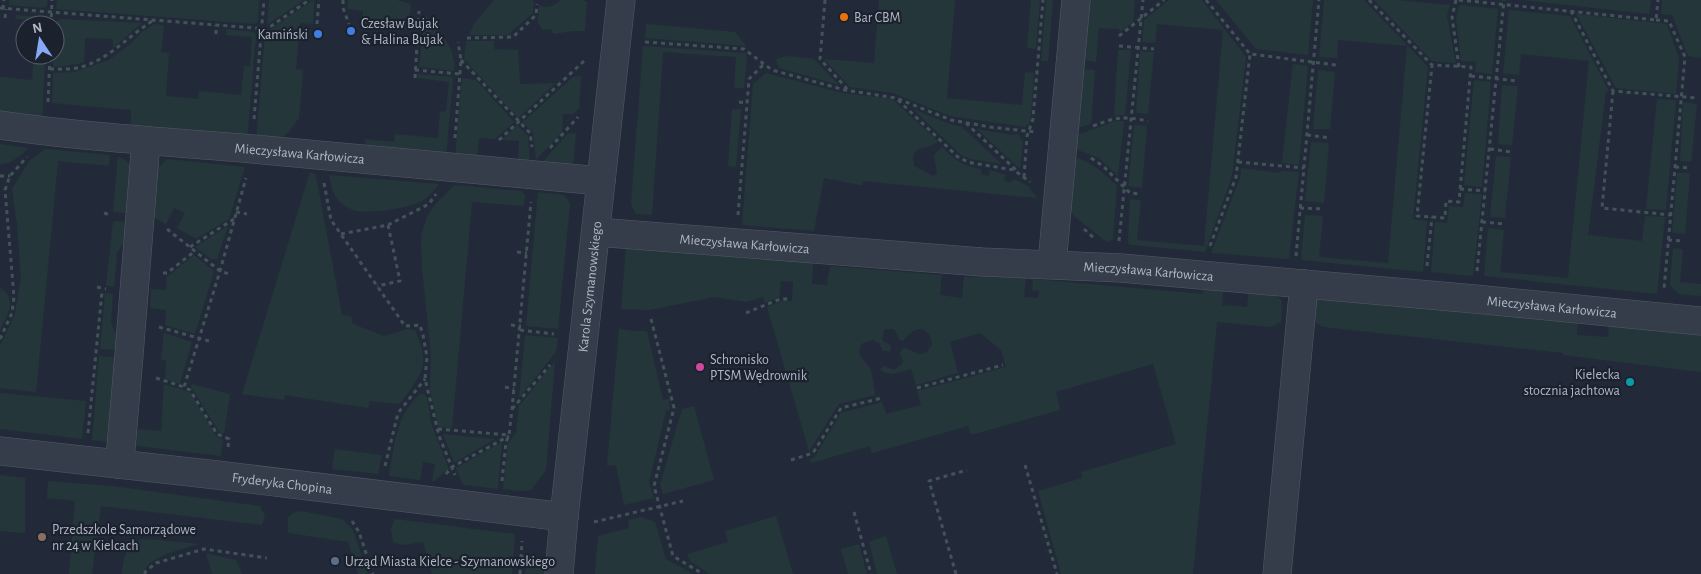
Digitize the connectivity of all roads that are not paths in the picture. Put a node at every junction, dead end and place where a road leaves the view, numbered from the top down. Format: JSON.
{"nodes":[{"id":1,"x":621,"y":0,"type":"edge"},
{"id":2,"x":1076,"y":0,"type":"edge"},
{"id":3,"x":0,"y":125,"type":"edge"},
{"id":4,"x":146,"y":141,"type":"junction"},
{"id":5,"x":600,"y":181,"type":"junction"},
{"id":6,"x":596,"y":232,"type":"junction"},
{"id":7,"x":1052,"y":264,"type":"junction"},
{"id":8,"x":1304,"y":284,"type":"junction"},
{"id":9,"x":1701,"y":321,"type":"edge"},
{"id":10,"x":0,"y":451,"type":"edge"},
{"id":11,"x":118,"y":464,"type":"junction"},
{"id":12,"x":564,"y":516,"type":"junction"},
{"id":13,"x":559,"y":574,"type":"edge"},
{"id":14,"x":1277,"y":574,"type":"edge"}],
"edges":[{"from":1,"to":5,"type":"street","name":"Karola Szymanowskiego"},
{"from":2,"to":7,"type":"street"},
{"from":3,"to":4,"type":"street","name":"Mieczysława Karłowicza"},
{"from":4,"to":5,"type":"street","name":"Mieczysława Karłowicza"},
{"from":4,"to":11,"type":"street"},
{"from":5,"to":6,"type":"street","name":"Karola Szymanowskiego"},
{"from":6,"to":7,"type":"street","name":"Mieczysława Karłowicza"},
{"from":6,"to":12,"type":"street","name":"Karola Szymanowskiego"},
{"from":7,"to":8,"type":"street","name":"Mieczysława Karłowicza"},
{"from":8,"to":9,"type":"street","name":"Mieczysława Karłowicza"},
{"from":8,"to":14,"type":"street"},
{"from":10,"to":11,"type":"street","name":"Fryderyka Chopina"},
{"from":11,"to":12,"type":"street","name":"Fryderyka Chopina"},
{"from":12,"to":13,"type":"street","name":"Karola Szymanowskiego"}]}
